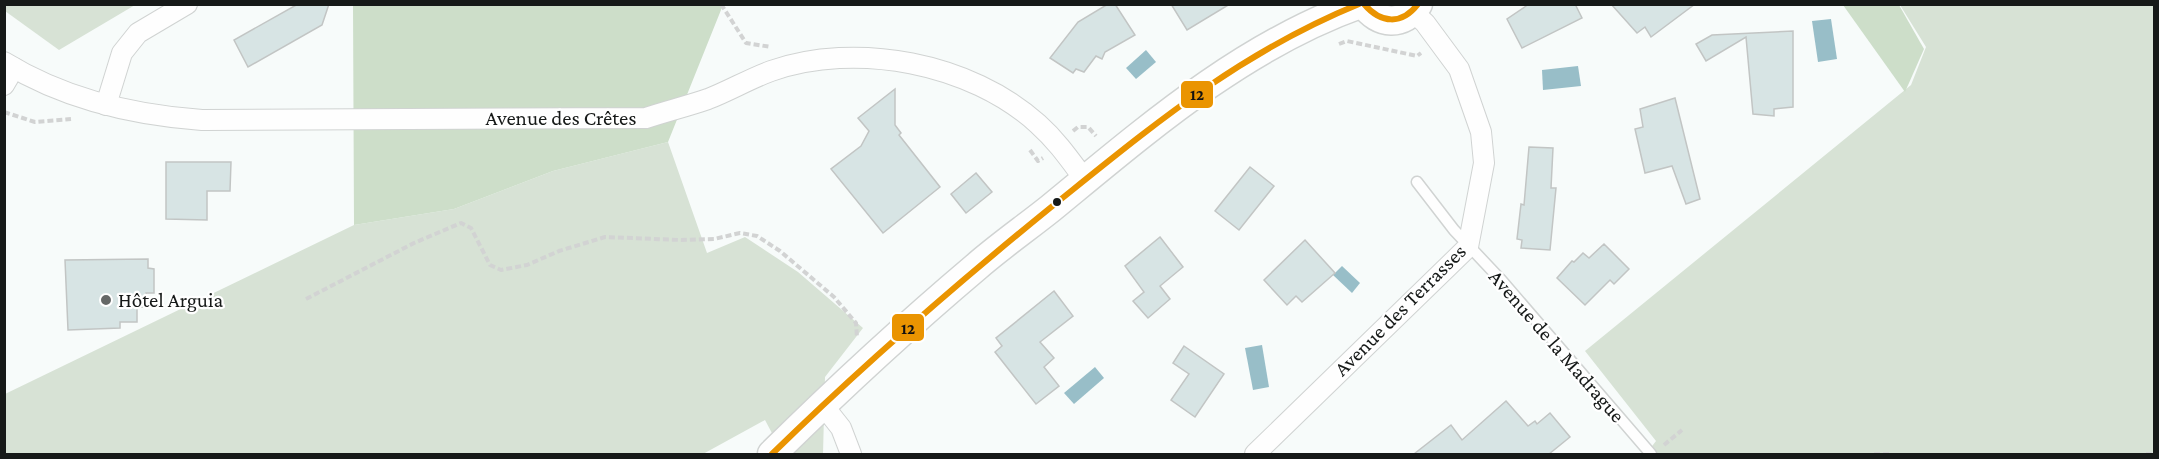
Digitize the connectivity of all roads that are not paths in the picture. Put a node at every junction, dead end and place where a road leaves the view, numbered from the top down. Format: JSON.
{"nodes":[{"id":1,"x":187,"y":4,"type":"edge"},
{"id":2,"x":1362,"y":4,"type":"edge"},
{"id":3,"x":1415,"y":8,"type":"edge"},
{"id":4,"x":8,"y":72,"type":"edge"},
{"id":5,"x":106,"y":105,"type":"junction"},
{"id":6,"x":1085,"y":180,"type":"junction"},
{"id":7,"x":1417,"y":182,"type":"dead end"},
{"id":8,"x":1468,"y":247,"type":"junction"},
{"id":9,"x":822,"y":404,"type":"junction"},
{"id":10,"x":772,"y":454,"type":"edge"},
{"id":11,"x":851,"y":454,"type":"edge"},
{"id":12,"x":1255,"y":454,"type":"edge"},
{"id":13,"x":1652,"y":454,"type":"edge"}],
"edges":[{"from":1,"to":5,"type":"street"},
{"from":2,"to":3,"type":"main road"},
{"from":2,"to":6,"type":"main road"},
{"from":3,"to":8,"type":"street","name":"Avenue des Terrasses"},
{"from":4,"to":5,"type":"street","name":"Avenue des Crêtes"},
{"from":5,"to":6,"type":"street","name":"Avenue des Crêtes"},
{"from":6,"to":9,"type":"main road"},
{"from":7,"to":8,"type":"lane","name":"Avenue de la Madrague"},
{"from":8,"to":12,"type":"street","name":"Avenue des Terrasses"},
{"from":8,"to":13,"type":"lane","name":"Avenue de la Madrague"},
{"from":9,"to":10,"type":"main road"},
{"from":9,"to":11,"type":"street"}]}
